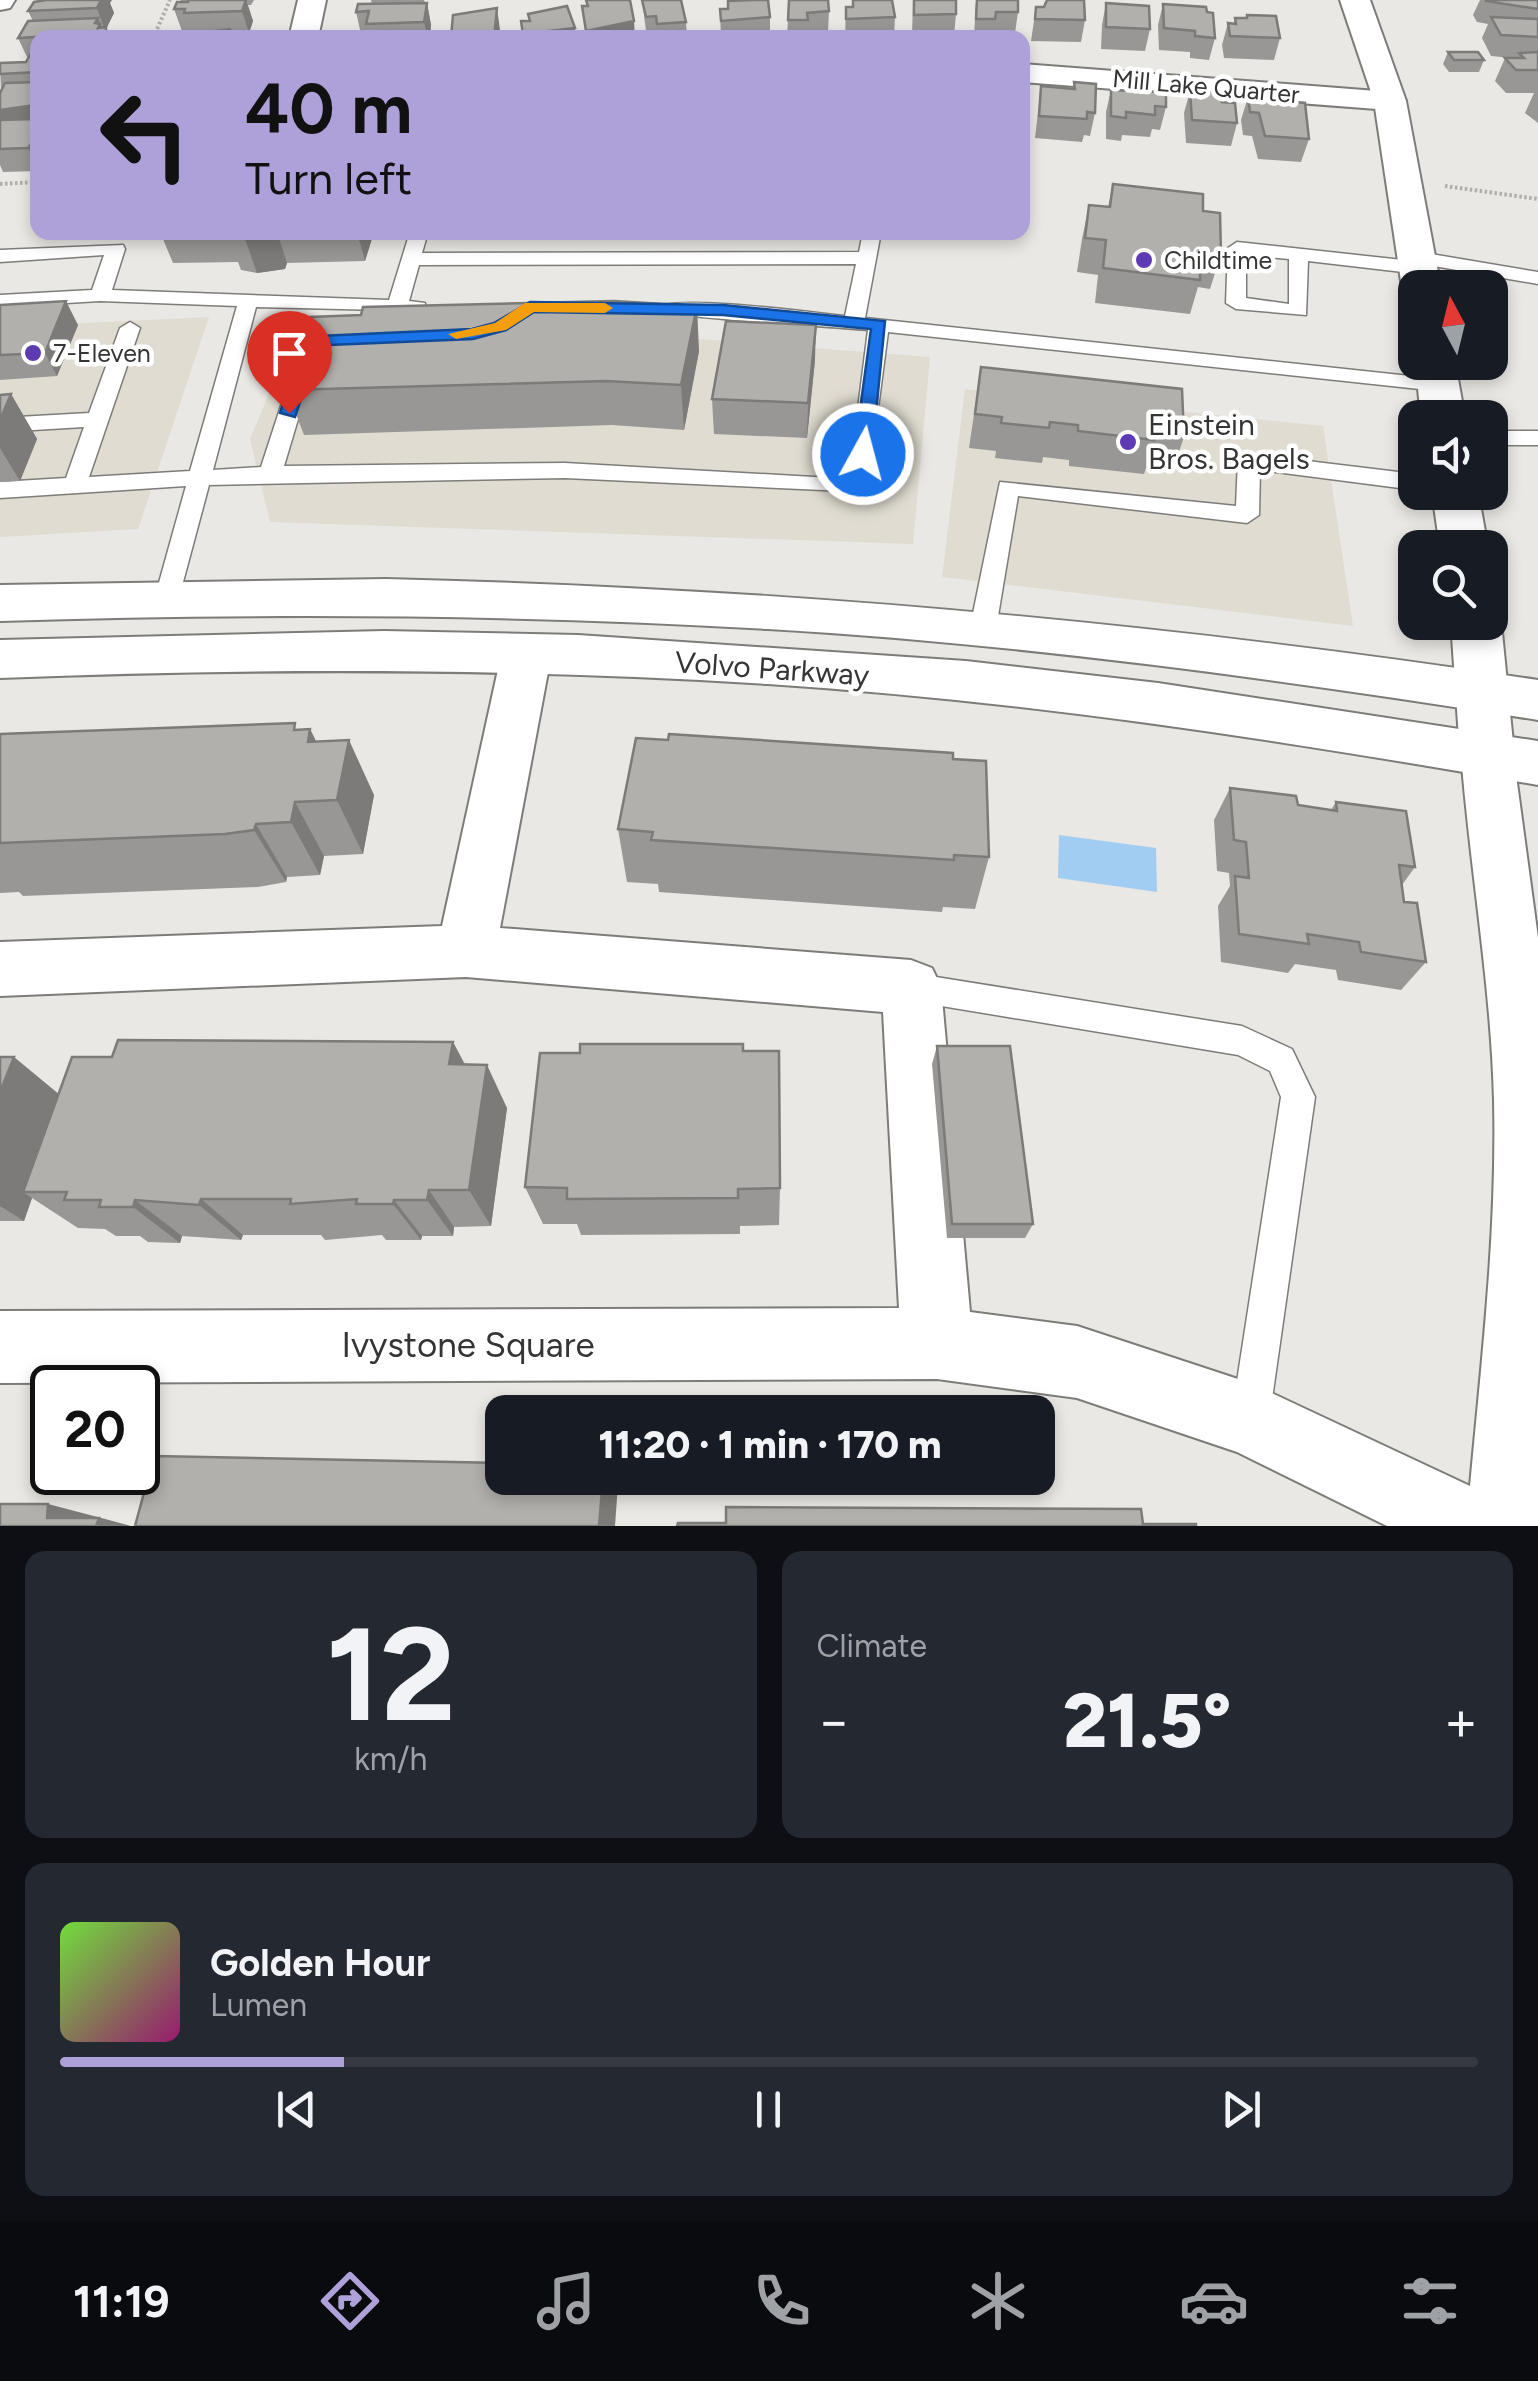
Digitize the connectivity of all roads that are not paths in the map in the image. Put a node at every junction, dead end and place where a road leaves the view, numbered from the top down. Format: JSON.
{"nodes":[{"id":1,"x":312,"y":0,"type":"edge"},
{"id":2,"x":1356,"y":0,"type":"edge"},
{"id":3,"x":305,"y":30,"type":"edge"},
{"id":4,"x":1030,"y":74,"type":"edge"},
{"id":5,"x":1390,"y":101,"type":"junction"},
{"id":6,"x":417,"y":240,"type":"edge"},
{"id":7,"x":870,"y":240,"type":"edge"},
{"id":8,"x":1298,"y":255,"type":"dead end"},
{"id":9,"x":0,"y":256,"type":"edge"},
{"id":10,"x":867,"y":258,"type":"junction"},
{"id":11,"x":411,"y":259,"type":"junction"},
{"id":12,"x":1412,"y":270,"type":"edge"},
{"id":13,"x":1420,"y":270,"type":"edge"},
{"id":14,"x":1508,"y":276,"type":"edge"},
{"id":15,"x":1535,"y":277,"type":"edge"},
{"id":16,"x":100,"y":295,"type":"junction"},
{"id":17,"x":1538,"y":299,"type":"edge"},
{"id":18,"x":0,"y":301,"type":"edge"},
{"id":19,"x":248,"y":302,"type":"junction"},
{"id":20,"x":435,"y":307,"type":"edge"},
{"id":21,"x":396,"y":308,"type":"junction"},
{"id":22,"x":646,"y":309,"type":"edge"},
{"id":23,"x":854,"y":322,"type":"junction"},
{"id":24,"x":880,"y":325,"type":"junction"},
{"id":25,"x":130,"y":328,"type":"dead end"},
{"id":26,"x":316,"y":346,"type":"edge"},
{"id":27,"x":1438,"y":388,"type":"edge"},
{"id":28,"x":98,"y":419,"type":"junction"},
{"id":29,"x":0,"y":425,"type":"edge"},
{"id":30,"x":1508,"y":438,"type":"edge"},
{"id":31,"x":1538,"y":438,"type":"edge"},
{"id":32,"x":270,"y":474,"type":"junction"},
{"id":33,"x":198,"y":476,"type":"junction"},
{"id":34,"x":1398,"y":480,"type":"edge"},
{"id":35,"x":75,"y":485,"type":"junction"},
{"id":36,"x":0,"y":490,"type":"edge"},
{"id":37,"x":167,"y":597,"type":"junction"},
{"id":38,"x":0,"y":603,"type":"edge"},
{"id":39,"x":983,"y":628,"type":"junction"},
{"id":40,"x":1478,"y":640,"type":"edge"},
{"id":41,"x":526,"y":656,"type":"junction"},
{"id":42,"x":0,"y":659,"type":"edge"},
{"id":43,"x":1482,"y":690,"type":"junction"},
{"id":44,"x":1538,"y":700,"type":"edge"},
{"id":45,"x":1512,"y":758,"type":"edge"},
{"id":46,"x":466,"y":951,"type":"junction"},
{"id":47,"x":0,"y":970,"type":"edge"},
{"id":48,"x":911,"y":988,"type":"junction"},
{"id":49,"x":936,"y":1343,"type":"junction"},
{"id":50,"x":0,"y":1347,"type":"edge"},
{"id":51,"x":1250,"y":1420,"type":"junction"},
{"id":52,"x":1524,"y":1455,"type":"edge"},
{"id":53,"x":1470,"y":1526,"type":"edge"},
{"id":54,"x":1504,"y":1526,"type":"edge"}],
"edges":[{"from":1,"to":3,"type":"street"},
{"from":2,"to":5,"type":"main road"},
{"from":4,"to":5,"type":"street","name":"Mill Lake Quarter"},
{"from":5,"to":13,"type":"main road"},
{"from":6,"to":11,"type":"lane"},
{"from":7,"to":10,"type":"lane"},
{"from":8,"to":12,"type":"lane"},
{"from":9,"to":16,"type":"lane"},
{"from":10,"to":11,"type":"lane"},
{"from":10,"to":23,"type":"lane"},
{"from":11,"to":21,"type":"lane"},
{"from":14,"to":15,"type":"lane"},
{"from":15,"to":17,"type":"lane"},
{"from":16,"to":18,"type":"lane"},
{"from":16,"to":19,"type":"lane"},
{"from":19,"to":21,"type":"lane"},
{"from":19,"to":33,"type":"lane"},
{"from":20,"to":21,"type":"lane"},
{"from":22,"to":23,"type":"lane"},
{"from":23,"to":24,"type":"lane"},
{"from":24,"to":27,"type":"lane"},
{"from":24,"to":32,"type":"lane"},
{"from":25,"to":28,"type":"lane"},
{"from":26,"to":32,"type":"lane"},
{"from":28,"to":29,"type":"lane"},
{"from":28,"to":35,"type":"lane"},
{"from":30,"to":31,"type":"lane"},
{"from":32,"to":33,"type":"lane"},
{"from":33,"to":35,"type":"lane"},
{"from":33,"to":37,"type":"lane"},
{"from":34,"to":39,"type":"lane"},
{"from":35,"to":36,"type":"lane"},
{"from":37,"to":38,"type":"main road","name":"Volvo Parkway"},
{"from":37,"to":39,"type":"main road","name":"Volvo Parkway"},
{"from":39,"to":43,"type":"main road","name":"Volvo Parkway"},
{"from":40,"to":43,"type":"main road"},
{"from":41,"to":42,"type":"main road","name":"Volvo Parkway"},
{"from":41,"to":45,"type":"main road","name":"Volvo Parkway"},
{"from":41,"to":46,"type":"street"},
{"from":43,"to":44,"type":"main road","name":"Volvo Parkway"},
{"from":43,"to":45,"type":"main road"},
{"from":45,"to":52,"type":"street"},
{"from":46,"to":47,"type":"street"},
{"from":46,"to":48,"type":"street"},
{"from":48,"to":49,"type":"street"},
{"from":48,"to":51,"type":"lane"},
{"from":49,"to":50,"type":"street","name":"Ivystone Square"},
{"from":49,"to":51,"type":"street","name":"Ivystone Square"},
{"from":51,"to":53,"type":"street","name":"Ivystone Square"},
{"from":52,"to":54,"type":"street"}]}
